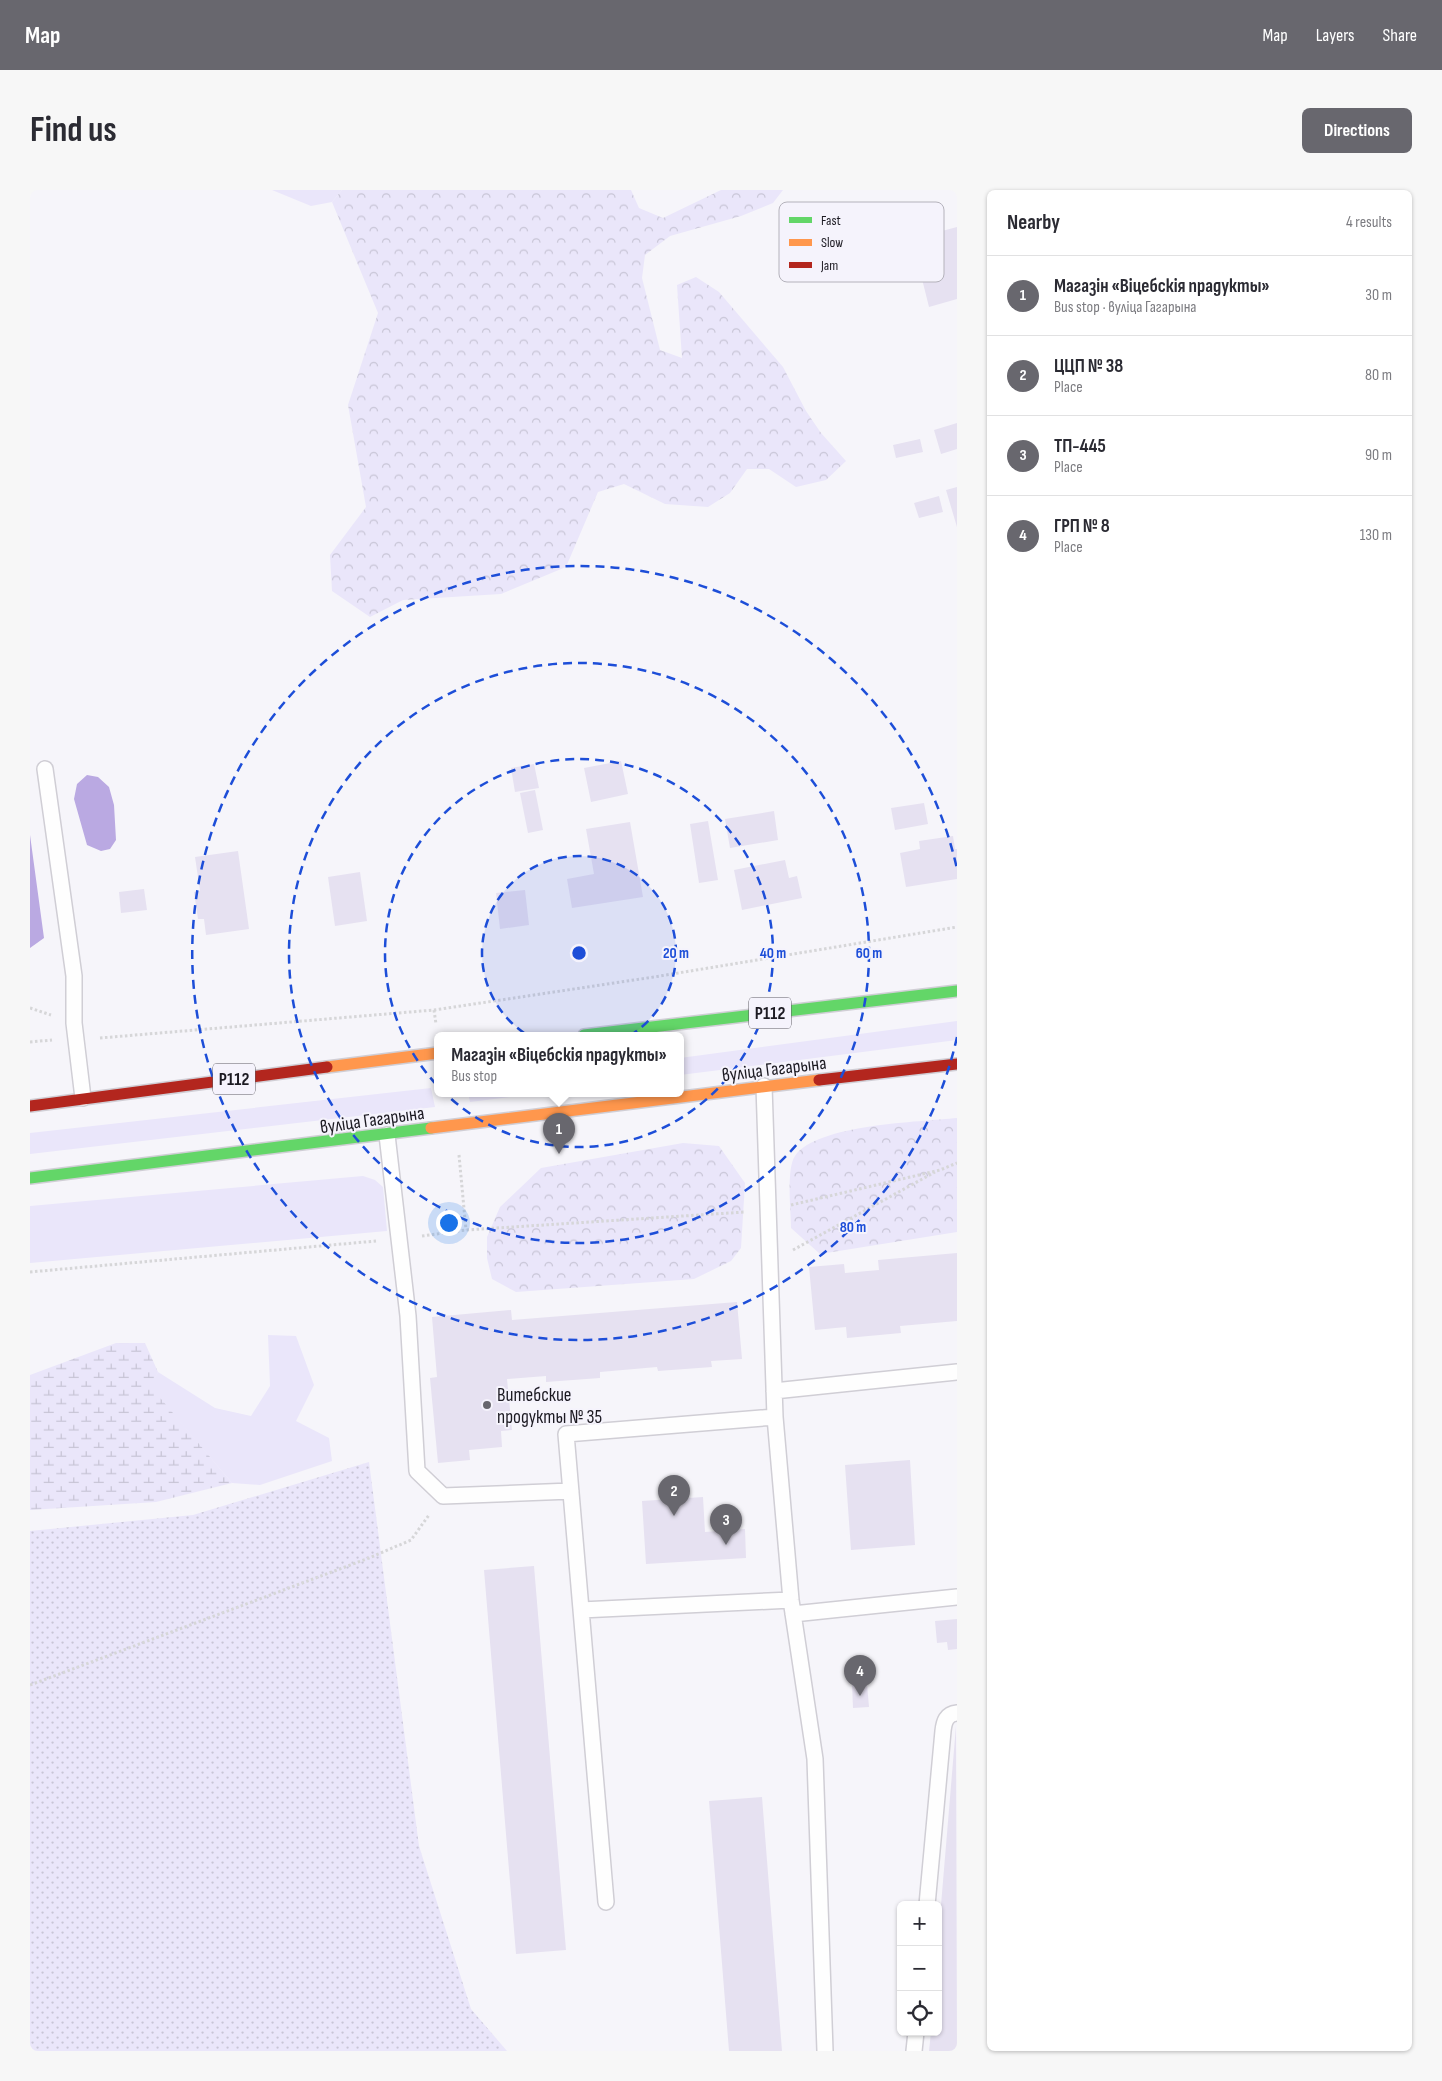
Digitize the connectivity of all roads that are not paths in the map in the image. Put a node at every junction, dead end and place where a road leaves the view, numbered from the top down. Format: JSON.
{"nodes":[{"id":1,"x":45,"y":769,"type":"dead end"},
{"id":2,"x":957,"y":991,"type":"edge"},
{"id":3,"x":609,"y":1032,"type":"edge"},
{"id":4,"x":434,"y":1054,"type":"edge"},
{"id":5,"x":957,"y":1064,"type":"edge"},
{"id":6,"x":764,"y":1086,"type":"junction"},
{"id":7,"x":684,"y":1096,"type":"edge"},
{"id":8,"x":679,"y":1097,"type":"edge"},
{"id":9,"x":83,"y":1098,"type":"junction"},
{"id":10,"x":30,"y":1106,"type":"edge"},
{"id":11,"x":387,"y":1135,"type":"junction"},
{"id":12,"x":30,"y":1178,"type":"edge"},
{"id":13,"x":957,"y":1372,"type":"edge"},
{"id":14,"x":774,"y":1391,"type":"junction"},
{"id":15,"x":775,"y":1417,"type":"junction"},
{"id":16,"x":571,"y":1491,"type":"junction"},
{"id":17,"x":957,"y":1597,"type":"edge"},
{"id":18,"x":792,"y":1607,"type":"junction"},
{"id":19,"x":581,"y":1610,"type":"junction"},
{"id":20,"x":957,"y":1712,"type":"edge"},
{"id":21,"x":927,"y":1901,"type":"edge"},
{"id":22,"x":606,"y":1902,"type":"dead end"},
{"id":23,"x":916,"y":2036,"type":"edge"},
{"id":24,"x":824,"y":2051,"type":"edge"},
{"id":25,"x":914,"y":2051,"type":"edge"}],
"edges":[{"from":1,"to":9,"type":"lane"},
{"from":2,"to":3,"type":"main road","number":"Р112"},
{"from":4,"to":9,"type":"main road","number":"Р112"},
{"from":5,"to":6,"type":"main road","name":"вуліца Гагарына"},
{"from":6,"to":7,"type":"main road","name":"вуліца Гагарына"},
{"from":6,"to":14,"type":"lane"},
{"from":8,"to":11,"type":"main road","name":"вуліца Гагарына"},
{"from":9,"to":10,"type":"main road","number":"Р112"},
{"from":11,"to":12,"type":"main road","name":"вуліца Гагарына"},
{"from":11,"to":16,"type":"lane"},
{"from":13,"to":14,"type":"lane"},
{"from":14,"to":15,"type":"lane"},
{"from":15,"to":16,"type":"lane"},
{"from":15,"to":18,"type":"lane"},
{"from":16,"to":19,"type":"lane"},
{"from":17,"to":18,"type":"lane"},
{"from":18,"to":19,"type":"lane"},
{"from":18,"to":24,"type":"lane"},
{"from":19,"to":22,"type":"lane"},
{"from":20,"to":21,"type":"lane"},
{"from":23,"to":25,"type":"lane"}]}
